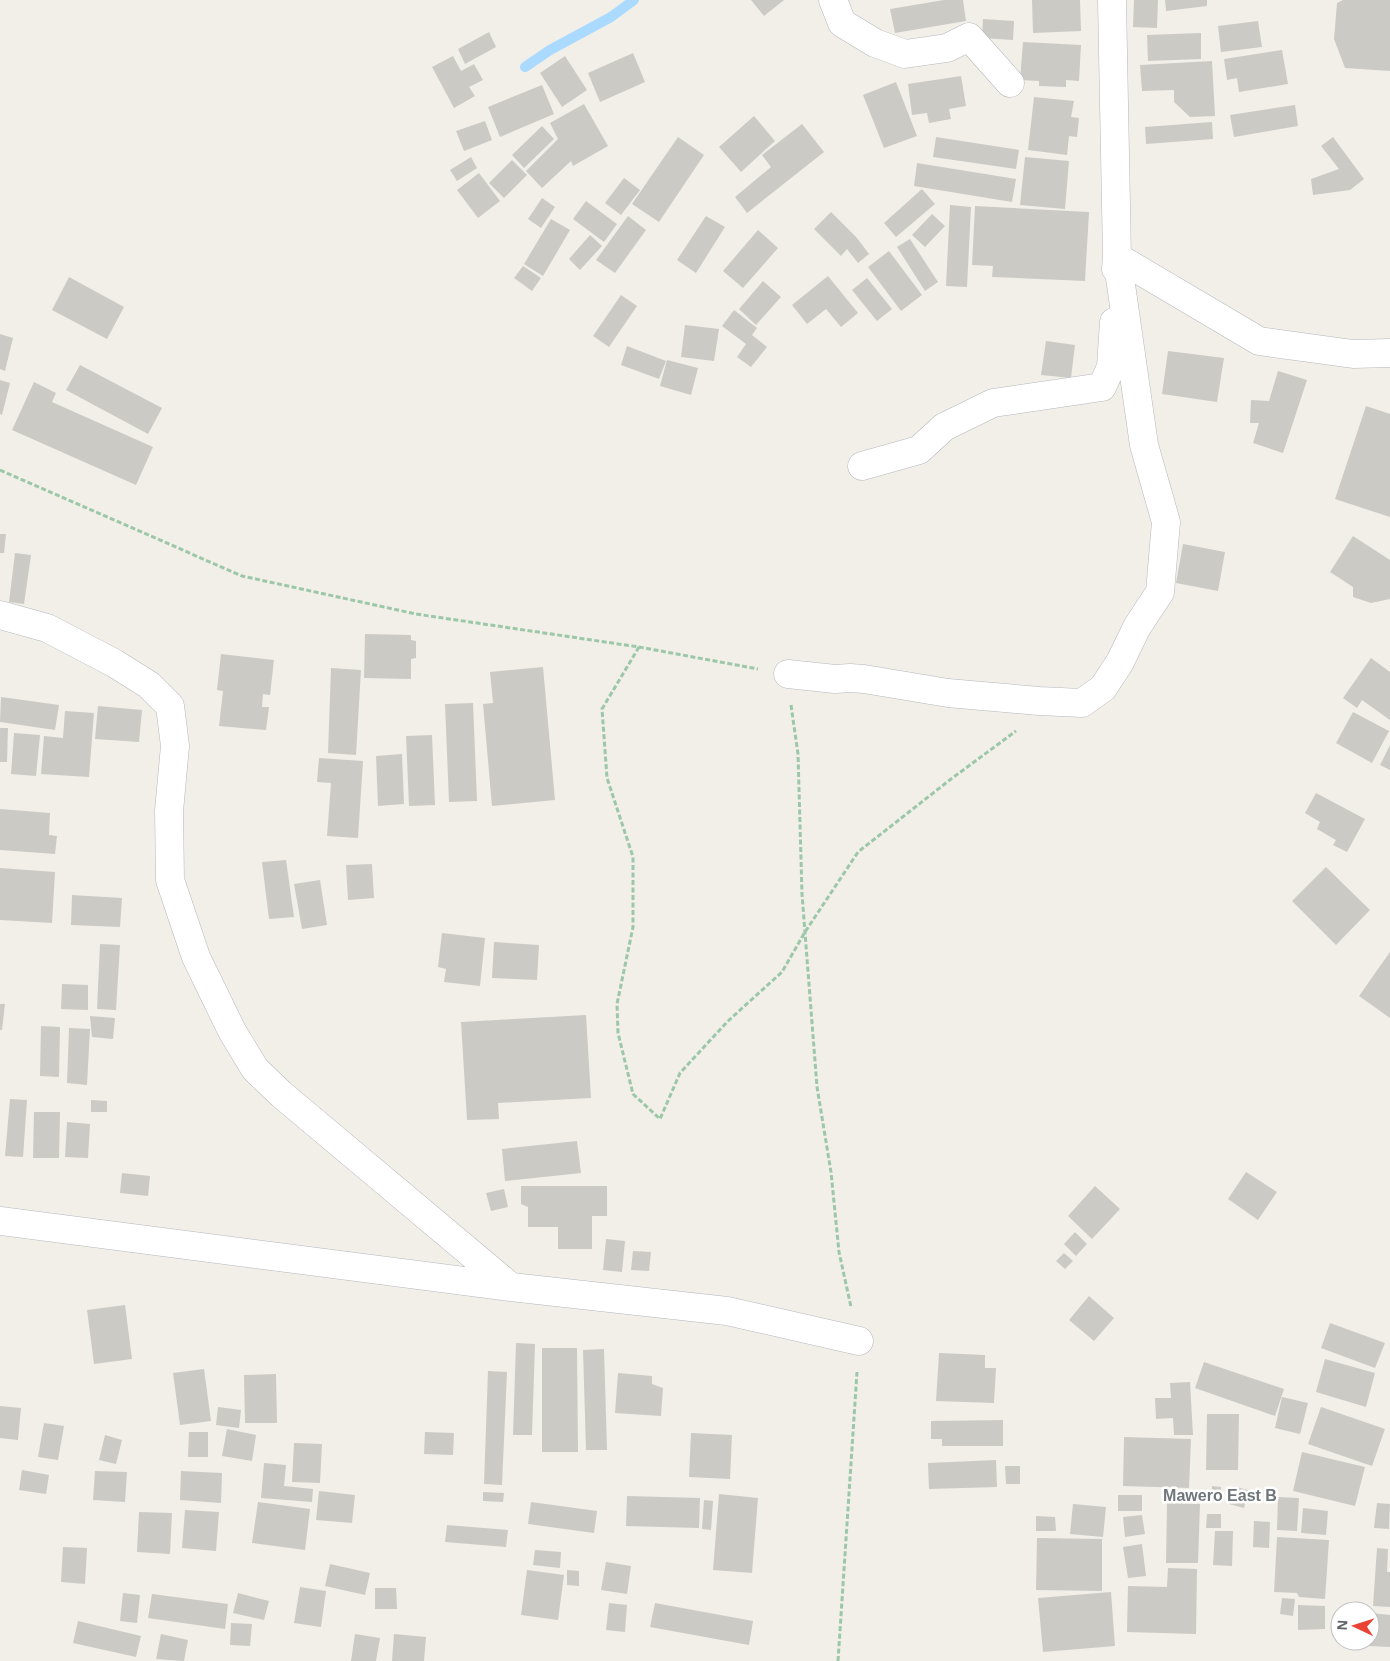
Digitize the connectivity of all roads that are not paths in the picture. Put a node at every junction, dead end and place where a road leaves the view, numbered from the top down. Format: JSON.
{"nodes":[{"id":1,"x":833,"y":0,"type":"edge"},
{"id":2,"x":1112,"y":0,"type":"edge"},
{"id":3,"x":1010,"y":83,"type":"dead end"},
{"id":4,"x":1117,"y":257,"type":"junction"},
{"id":5,"x":1390,"y":354,"type":"edge"},
{"id":6,"x":862,"y":466,"type":"dead end"},
{"id":7,"x":0,"y":615,"type":"edge"},
{"id":8,"x":788,"y":674,"type":"road end"},
{"id":9,"x":0,"y":1221,"type":"edge"},
{"id":10,"x":511,"y":1287,"type":"junction"},
{"id":11,"x":859,"y":1341,"type":"road end"}],
"edges":[{"from":1,"to":3,"type":"street"},
{"from":2,"to":4,"type":"street"},
{"from":4,"to":5,"type":"street"},
{"from":4,"to":6,"type":"street"},
{"from":4,"to":8,"type":"street"},
{"from":7,"to":10,"type":"street"},
{"from":9,"to":10,"type":"street"},
{"from":10,"to":11,"type":"street"}]}
